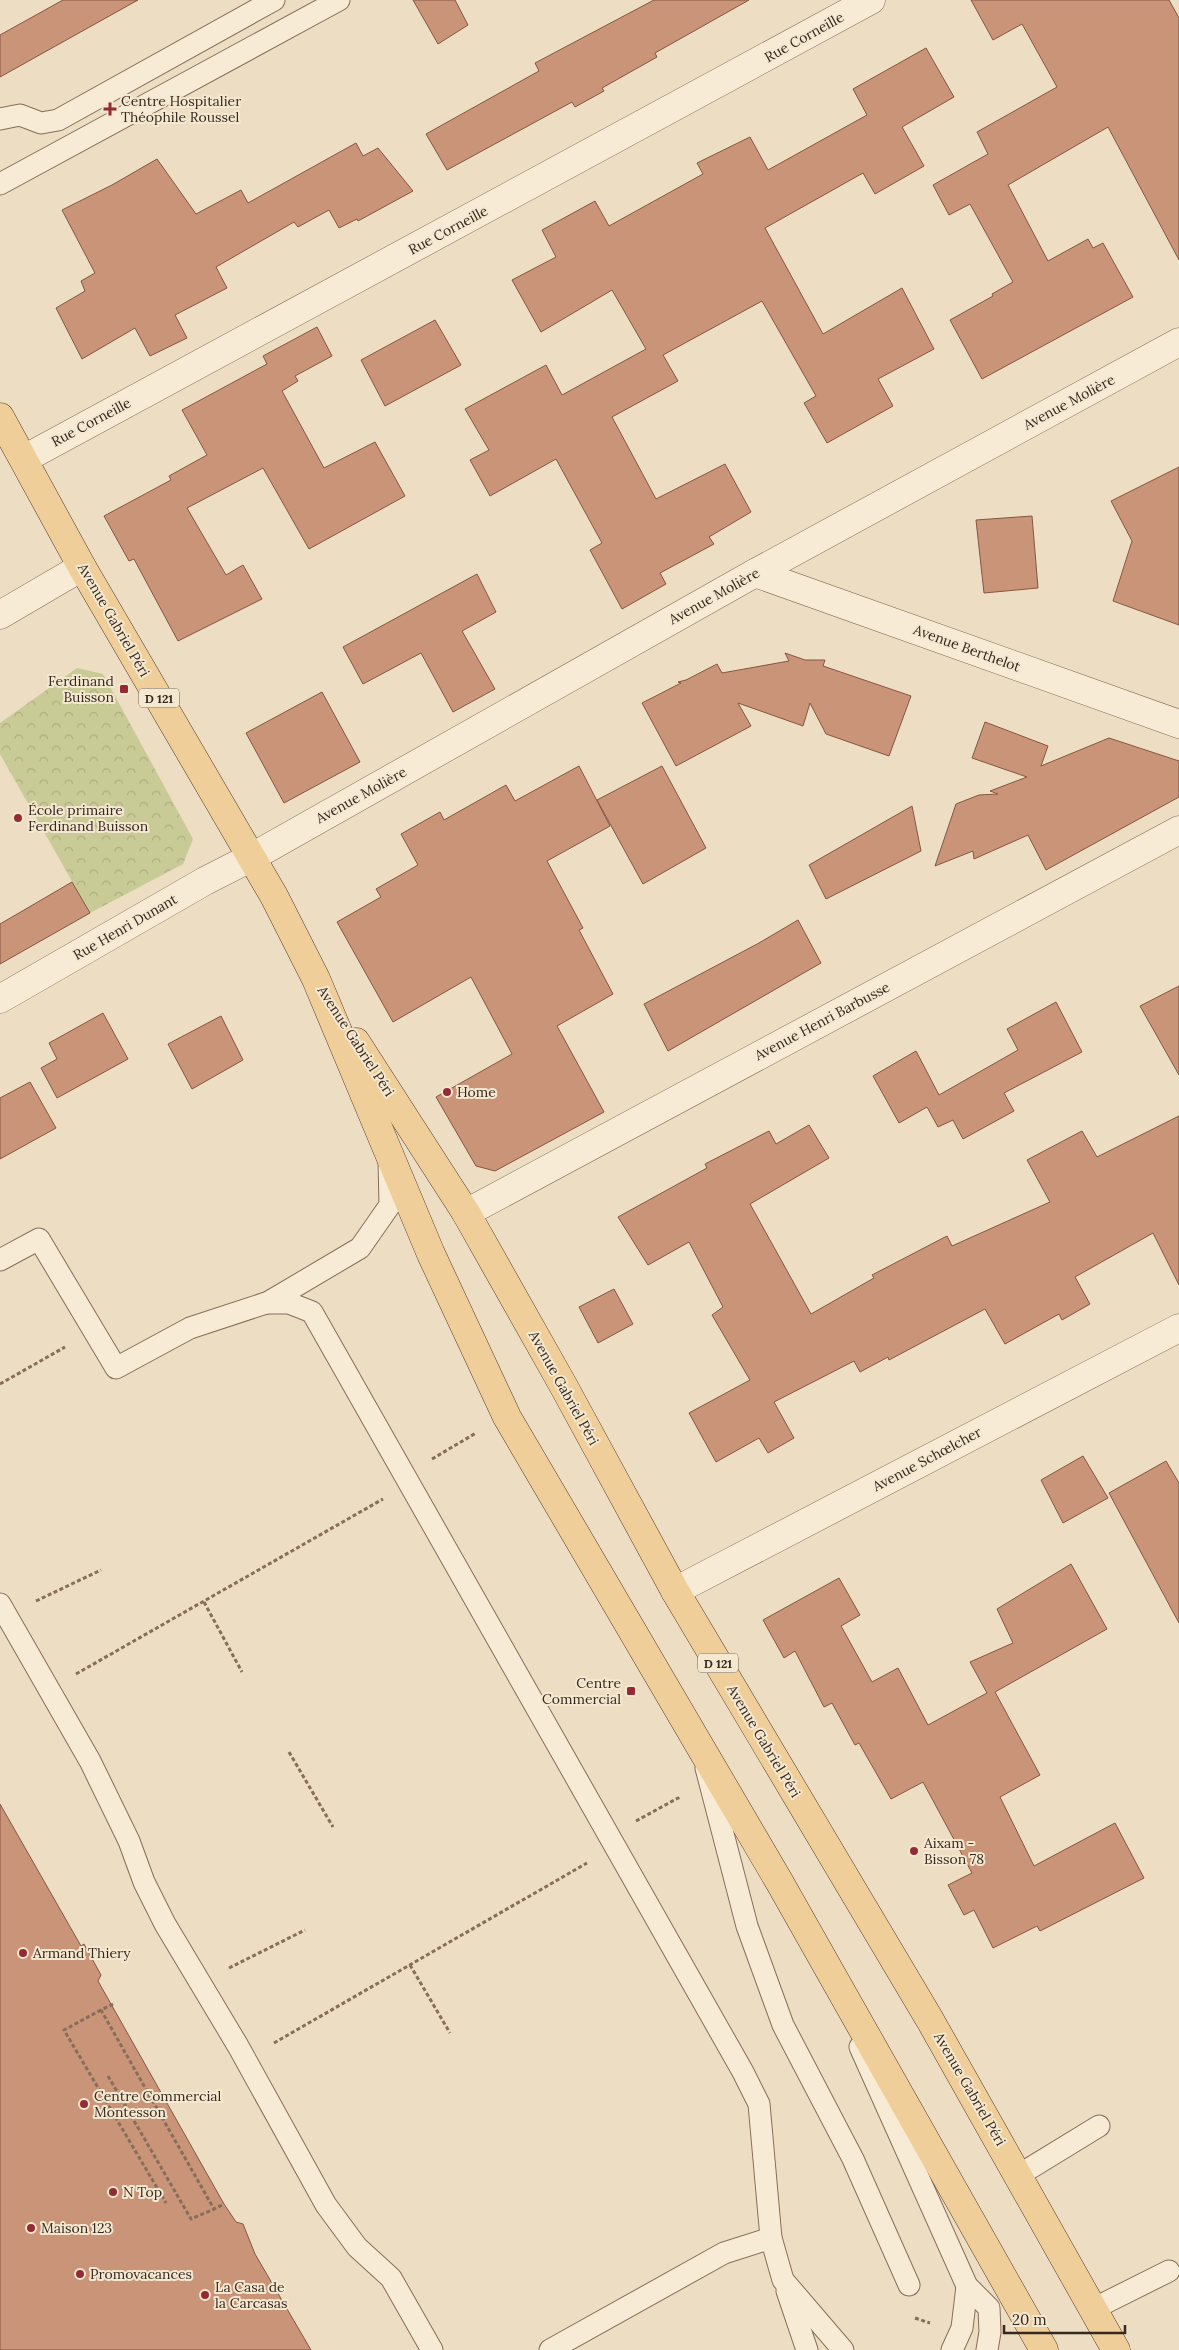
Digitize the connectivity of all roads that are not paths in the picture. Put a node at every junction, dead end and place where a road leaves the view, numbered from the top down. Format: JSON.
{"nodes":[{"id":1,"x":274,"y":0,"type":"edge"},
{"id":2,"x":339,"y":0,"type":"edge"},
{"id":3,"x":871,"y":0,"type":"edge"},
{"id":4,"x":0,"y":118,"type":"edge"},
{"id":5,"x":0,"y":184,"type":"edge"},
{"id":6,"x":1179,"y":342,"type":"edge"},
{"id":7,"x":0,"y":417,"type":"edge"},
{"id":8,"x":24,"y":459,"type":"junction"},
{"id":9,"x":82,"y":567,"type":"junction"},
{"id":10,"x":755,"y":573,"type":"junction"},
{"id":11,"x":1,"y":613,"type":"edge"},
{"id":12,"x":1179,"y":724,"type":"edge"},
{"id":13,"x":1179,"y":830,"type":"edge"},
{"id":14,"x":252,"y":857,"type":"junction"},
{"id":15,"x":316,"y":979,"type":"junction"},
{"id":16,"x":0,"y":999,"type":"edge"},
{"id":17,"x":389,"y":1153,"type":"junction"},
{"id":18,"x":466,"y":1213,"type":"junction"},
{"id":19,"x":0,"y":1260,"type":"edge"},
{"id":20,"x":266,"y":1303,"type":"junction"},
{"id":21,"x":1179,"y":1328,"type":"edge"},
{"id":22,"x":675,"y":1591,"type":"junction"},
{"id":23,"x":0,"y":1604,"type":"edge"},
{"id":24,"x":700,"y":1746,"type":"junction"},
{"id":25,"x":816,"y":1946,"type":"junction"},
{"id":26,"x":1099,"y":2126,"type":"dead end"},
{"id":27,"x":1019,"y":2175,"type":"junction"},
{"id":28,"x":771,"y":2238,"type":"junction"},
{"id":29,"x":1169,"y":2271,"type":"dead end"},
{"id":30,"x":783,"y":2280,"type":"junction"},
{"id":31,"x":909,"y":2285,"type":"dead end"},
{"id":32,"x":966,"y":2286,"type":"junction"},
{"id":33,"x":1093,"y":2309,"type":"junction"},
{"id":34,"x":432,"y":2350,"type":"edge"},
{"id":35,"x":550,"y":2350,"type":"edge"},
{"id":36,"x":807,"y":2350,"type":"edge"},
{"id":37,"x":843,"y":2350,"type":"edge"},
{"id":38,"x":952,"y":2350,"type":"edge"},
{"id":39,"x":987,"y":2350,"type":"edge"},
{"id":40,"x":1044,"y":2350,"type":"edge"},
{"id":41,"x":1116,"y":2350,"type":"edge"}],
"edges":[{"from":1,"to":4,"type":"lane"},
{"from":2,"to":5,"type":"lane"},
{"from":3,"to":8,"type":"street","name":"Rue Corneille"},
{"from":6,"to":10,"type":"street","name":"Avenue Molière"},
{"from":7,"to":8,"type":"main road","name":"Avenue Gabriel Péri","number":"D 121"},
{"from":8,"to":9,"type":"main road","name":"Avenue Gabriel Péri","number":"D 121"},
{"from":9,"to":11,"type":"street"},
{"from":9,"to":14,"type":"main road","name":"Avenue Gabriel Péri","number":"D 121"},
{"from":10,"to":12,"type":"street","name":"Avenue Berthelot"},
{"from":10,"to":14,"type":"street","name":"Avenue Molière"},
{"from":13,"to":18,"type":"street","name":"Avenue Henri Barbusse"},
{"from":14,"to":15,"type":"main road","name":"Avenue Gabriel Péri","number":"D 121"},
{"from":14,"to":16,"type":"street","name":"Rue Henri Dunant"},
{"from":15,"to":17,"type":"main road","name":"Avenue Gabriel Péri","number":"D 121"},
{"from":15,"to":18,"type":"main road","name":"Avenue Gabriel Péri","number":"D 121"},
{"from":17,"to":20,"type":"lane"},
{"from":17,"to":24,"type":"main road","name":"Avenue Gabriel Péri","number":"D 121"},
{"from":18,"to":22,"type":"main road","name":"Avenue Gabriel Péri","number":"D 121"},
{"from":19,"to":20,"type":"lane"},
{"from":20,"to":28,"type":"lane"},
{"from":21,"to":22,"type":"street","name":"Avenue Schœlcher"},
{"from":22,"to":27,"type":"main road","name":"Avenue Gabriel Péri","number":"D 121"},
{"from":23,"to":34,"type":"lane"},
{"from":24,"to":25,"type":"main road","name":"Avenue Gabriel Péri","number":"D 121"},
{"from":24,"to":31,"type":"lane"},
{"from":25,"to":32,"type":"lane"},
{"from":25,"to":40,"type":"main road","name":"Avenue Gabriel Péri","number":"D 121"},
{"from":26,"to":27,"type":"lane"},
{"from":27,"to":33,"type":"main road","name":"Avenue Gabriel Péri","number":"D 121"},
{"from":28,"to":30,"type":"lane"},
{"from":28,"to":35,"type":"lane"},
{"from":29,"to":33,"type":"lane"},
{"from":30,"to":36,"type":"lane"},
{"from":30,"to":37,"type":"lane"},
{"from":32,"to":38,"type":"lane"},
{"from":32,"to":39,"type":"lane"},
{"from":33,"to":41,"type":"main road","name":"Avenue Gabriel Péri","number":"D 121"}]}
